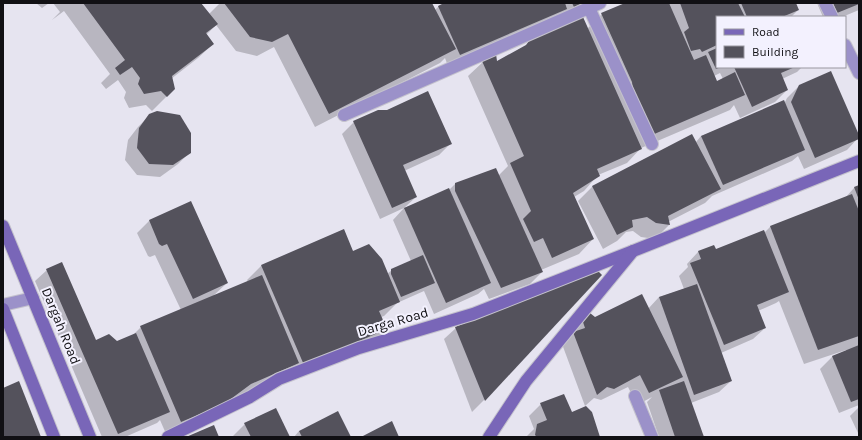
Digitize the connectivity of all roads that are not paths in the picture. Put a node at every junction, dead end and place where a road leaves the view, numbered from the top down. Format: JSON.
{"nodes":[{"id":1,"x":825,"y":3,"type":"edge"},
{"id":2,"x":594,"y":5,"type":"edge"},
{"id":3,"x":832,"y":16,"type":"edge"},
{"id":4,"x":846,"y":47,"type":"edge"},
{"id":5,"x":859,"y":73,"type":"edge"},
{"id":6,"x":344,"y":115,"type":"dead end"},
{"id":7,"x":652,"y":144,"type":"dead end"},
{"id":8,"x":859,"y":161,"type":"edge"},
{"id":9,"x":3,"y":226,"type":"edge"},
{"id":10,"x":633,"y":251,"type":"junction"},
{"id":11,"x":33,"y":298,"type":"junction"},
{"id":12,"x":3,"y":306,"type":"edge"},
{"id":13,"x":3,"y":309,"type":"edge"},
{"id":14,"x":635,"y":396,"type":"dead end"},
{"id":15,"x":54,"y":437,"type":"edge"},
{"id":16,"x":90,"y":437,"type":"edge"},
{"id":17,"x":168,"y":437,"type":"edge"},
{"id":18,"x":489,"y":437,"type":"edge"},
{"id":19,"x":652,"y":437,"type":"edge"}],
"edges":[{"from":1,"to":3,"type":"street"},
{"from":2,"to":6,"type":"street"},
{"from":2,"to":7,"type":"street"},
{"from":4,"to":5,"type":"street"},
{"from":8,"to":10,"type":"street","name":"Darga Road"},
{"from":9,"to":11,"type":"street","name":"Dargah Road"},
{"from":10,"to":17,"type":"street","name":"Darga Road"},
{"from":10,"to":18,"type":"street"},
{"from":11,"to":12,"type":"street"},
{"from":11,"to":16,"type":"street","name":"Dargah Road"},
{"from":13,"to":15,"type":"street"},
{"from":14,"to":19,"type":"street"}]}
